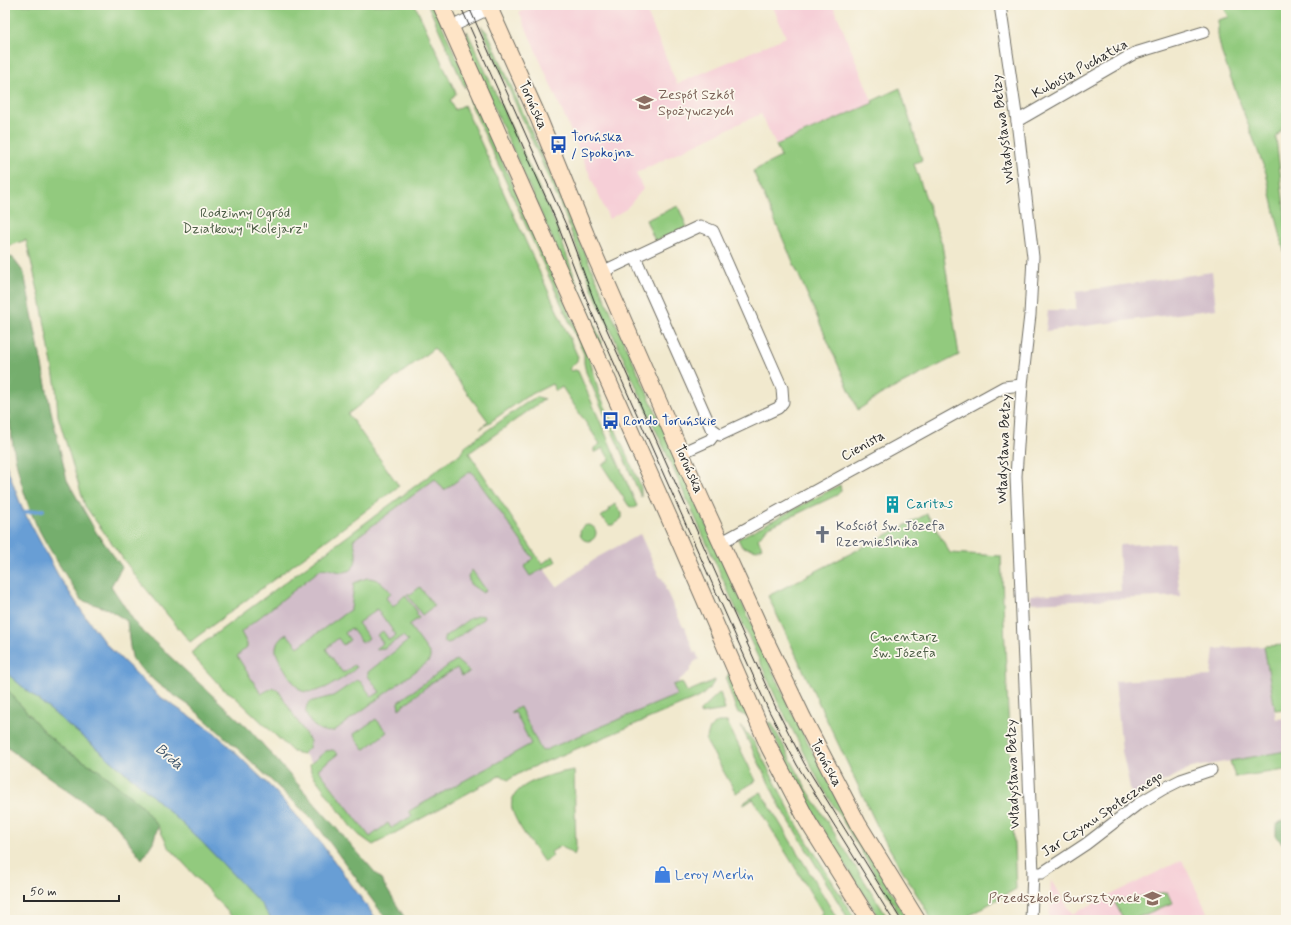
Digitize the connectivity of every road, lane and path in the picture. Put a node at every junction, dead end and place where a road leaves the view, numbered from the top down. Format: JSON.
{"nodes":[{"id":1,"x":441,"y":5,"type":"edge"},
{"id":2,"x":1000,"y":5,"type":"edge"},
{"id":3,"x":492,"y":6,"type":"edge"},
{"id":4,"x":451,"y":27,"type":"junction"},
{"id":5,"x":1204,"y":32,"type":"dead end"},
{"id":6,"x":1018,"y":121,"type":"junction"},
{"id":7,"x":635,"y":257,"type":"junction"},
{"id":8,"x":602,"y":272,"type":"junction"},
{"id":9,"x":1022,"y":385,"type":"junction"},
{"id":10,"x":716,"y":432,"type":"junction"},
{"id":11,"x":681,"y":453,"type":"junction"},
{"id":12,"x":722,"y":542,"type":"junction"},
{"id":13,"x":1211,"y":770,"type":"dead end"},
{"id":14,"x":1032,"y":873,"type":"junction"},
{"id":15,"x":869,"y":920,"type":"edge"},
{"id":16,"x":917,"y":920,"type":"edge"},
{"id":17,"x":1031,"y":920,"type":"edge"}],
"edges":[{"from":1,"to":4,"type":"main road"},
{"from":2,"to":6,"type":"street","name":"Władysława Bełzy"},
{"from":3,"to":4,"type":"street"},
{"from":3,"to":8,"type":"main road","name":"Toruńska"},
{"from":4,"to":15,"type":"main road"},
{"from":5,"to":6,"type":"street","name":"Kubusia Puchatka"},
{"from":6,"to":9,"type":"street","name":"Władysława Bełzy"},
{"from":7,"to":8,"type":"street"},
{"from":7,"to":10,"type":"street"},
{"from":7,"to":10,"type":"street"},
{"from":8,"to":11,"type":"main road","name":"Toruńska"},
{"from":9,"to":12,"type":"street","name":"Cienista"},
{"from":9,"to":14,"type":"street","name":"Władysława Bełzy"},
{"from":10,"to":11,"type":"street"},
{"from":11,"to":12,"type":"main road","name":"Toruńska"},
{"from":12,"to":16,"type":"main road","name":"Toruńska"},
{"from":13,"to":14,"type":"street","name":"Jar Czynu Społecznego"},
{"from":14,"to":17,"type":"street","name":"Władysława Bełzy"}]}
